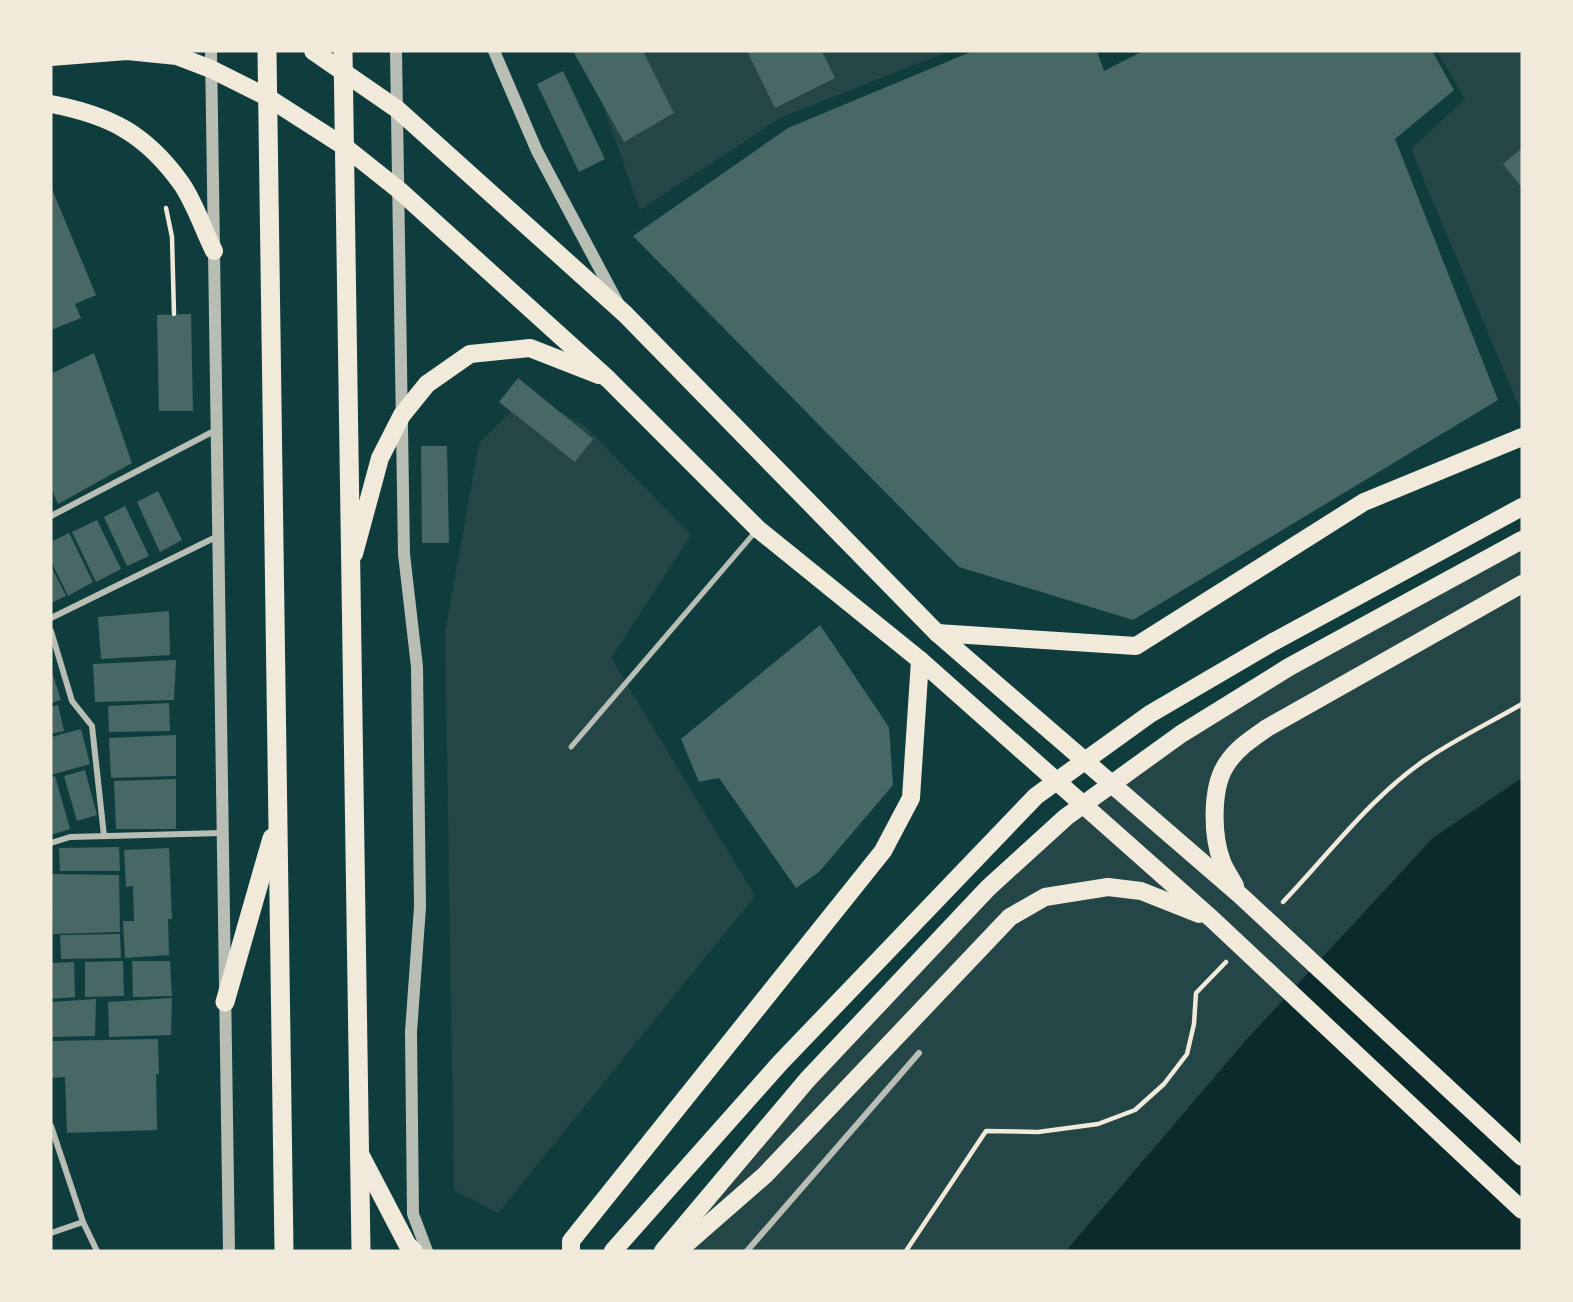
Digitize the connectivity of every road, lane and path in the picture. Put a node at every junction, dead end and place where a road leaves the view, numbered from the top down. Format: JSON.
{"nodes":[{"id":1,"x":267,"y":51,"type":"edge"},
{"id":2,"x":313,"y":51,"type":"edge"},
{"id":3,"x":396,"y":51,"type":"edge"},
{"id":4,"x":494,"y":51,"type":"edge"},
{"id":5,"x":51,"y":57,"type":"edge"},
{"id":6,"x":211,"y":60,"type":"edge"},
{"id":7,"x":343,"y":60,"type":"edge"},
{"id":8,"x":267,"y":97,"type":"junction"},
{"id":9,"x":51,"y":104,"type":"edge"},
{"id":10,"x":397,"y":109,"type":"junction"},
{"id":11,"x":345,"y":147,"type":"junction"},
{"id":12,"x":398,"y":190,"type":"junction"},
{"id":13,"x":163,"y":199,"type":"dead end"},
{"id":14,"x":214,"y":251,"type":"junction"},
{"id":15,"x":174,"y":314,"type":"dead end"},
{"id":16,"x":625,"y":314,"type":"junction"},
{"id":17,"x":608,"y":379,"type":"junction"},
{"id":18,"x":402,"y":415,"type":"junction"},
{"id":19,"x":216,"y":430,"type":"junction"},
{"id":20,"x":1522,"y":437,"type":"edge"},
{"id":21,"x":1522,"y":507,"type":"edge"},
{"id":22,"x":51,"y":516,"type":"edge"},
{"id":23,"x":758,"y":529,"type":"junction"},
{"id":24,"x":218,"y":536,"type":"junction"},
{"id":25,"x":1522,"y":540,"type":"edge"},
{"id":26,"x":350,"y":568,"type":"junction"},
{"id":27,"x":1522,"y":584,"type":"edge"},
{"id":28,"x":51,"y":618,"type":"edge"},
{"id":29,"x":51,"y":631,"type":"edge"},
{"id":30,"x":937,"y":633,"type":"junction"},
{"id":31,"x":920,"y":660,"type":"junction"},
{"id":32,"x":1522,"y":704,"type":"edge"},
{"id":33,"x":571,"y":747,"type":"dead end"},
{"id":34,"x":278,"y":816,"type":"junction"},
{"id":35,"x":222,"y":833,"type":"junction"},
{"id":36,"x":104,"y":836,"type":"junction"},
{"id":37,"x":51,"y":843,"type":"edge"},
{"id":38,"x":1240,"y":895,"type":"junction"},
{"id":39,"x":1279,"y":906,"type":"dead end"},
{"id":40,"x":1212,"y":919,"type":"junction"},
{"id":41,"x":1233,"y":954,"type":"dead end"},
{"id":42,"x":225,"y":1002,"type":"junction"},
{"id":43,"x":919,"y":1052,"type":"dead end"},
{"id":44,"x":51,"y":1126,"type":"edge"},
{"id":45,"x":360,"y":1154,"type":"junction"},
{"id":46,"x":1522,"y":1157,"type":"edge"},
{"id":47,"x":1522,"y":1210,"type":"edge"},
{"id":48,"x":83,"y":1222,"type":"junction"},
{"id":49,"x":51,"y":1233,"type":"edge"},
{"id":50,"x":97,"y":1251,"type":"edge"},
{"id":51,"x":229,"y":1251,"type":"edge"},
{"id":52,"x":284,"y":1251,"type":"edge"},
{"id":53,"x":361,"y":1251,"type":"edge"},
{"id":54,"x":414,"y":1251,"type":"edge"},
{"id":55,"x":427,"y":1251,"type":"edge"},
{"id":56,"x":571,"y":1251,"type":"edge"},
{"id":57,"x":613,"y":1251,"type":"edge"},
{"id":58,"x":663,"y":1251,"type":"edge"},
{"id":59,"x":678,"y":1251,"type":"edge"},
{"id":60,"x":747,"y":1251,"type":"edge"},
{"id":61,"x":906,"y":1251,"type":"edge"}],
"edges":[{"from":1,"to":8,"type":"highway"},
{"from":2,"to":7,"type":"main road"},
{"from":3,"to":10,"type":"street"},
{"from":4,"to":16,"type":"street"},
{"from":5,"to":6,"type":"main road"},
{"from":6,"to":8,"type":"main road"},
{"from":6,"to":14,"type":"street"},
{"from":7,"to":10,"type":"main road"},
{"from":7,"to":11,"type":"highway"},
{"from":8,"to":11,"type":"main road"},
{"from":8,"to":34,"type":"highway"},
{"from":9,"to":14,"type":"main road"},
{"from":10,"to":12,"type":"street"},
{"from":10,"to":16,"type":"main road"},
{"from":11,"to":12,"type":"main road"},
{"from":11,"to":26,"type":"highway"},
{"from":12,"to":17,"type":"main road"},
{"from":12,"to":18,"type":"street"},
{"from":13,"to":15,"type":"path"},
{"from":14,"to":19,"type":"street"},
{"from":16,"to":30,"type":"main road"},
{"from":17,"to":18,"type":"main road"},
{"from":17,"to":23,"type":"main road"},
{"from":18,"to":26,"type":"main road"},
{"from":18,"to":55,"type":"street"},
{"from":19,"to":22,"type":"street"},
{"from":19,"to":24,"type":"street"},
{"from":20,"to":30,"type":"main road"},
{"from":21,"to":57,"type":"main road"},
{"from":23,"to":31,"type":"main road"},
{"from":23,"to":33,"type":"lane"},
{"from":24,"to":28,"type":"street"},
{"from":24,"to":35,"type":"street"},
{"from":25,"to":58,"type":"main road"},
{"from":26,"to":45,"type":"highway"},
{"from":27,"to":38,"type":"main road"},
{"from":29,"to":36,"type":"street"},
{"from":30,"to":38,"type":"main road"},
{"from":31,"to":40,"type":"main road"},
{"from":31,"to":56,"type":"main road"},
{"from":32,"to":39,"type":"path"},
{"from":34,"to":42,"type":"highway"},
{"from":34,"to":52,"type":"highway"},
{"from":35,"to":36,"type":"street"},
{"from":35,"to":42,"type":"street"},
{"from":36,"to":37,"type":"street"},
{"from":38,"to":46,"type":"main road"},
{"from":40,"to":47,"type":"main road"},
{"from":40,"to":59,"type":"main road"},
{"from":41,"to":61,"type":"path"},
{"from":42,"to":51,"type":"street"},
{"from":43,"to":60,"type":"street"},
{"from":44,"to":48,"type":"street"},
{"from":45,"to":53,"type":"highway"},
{"from":45,"to":54,"type":"main road"},
{"from":48,"to":49,"type":"street"},
{"from":48,"to":50,"type":"street"}]}
